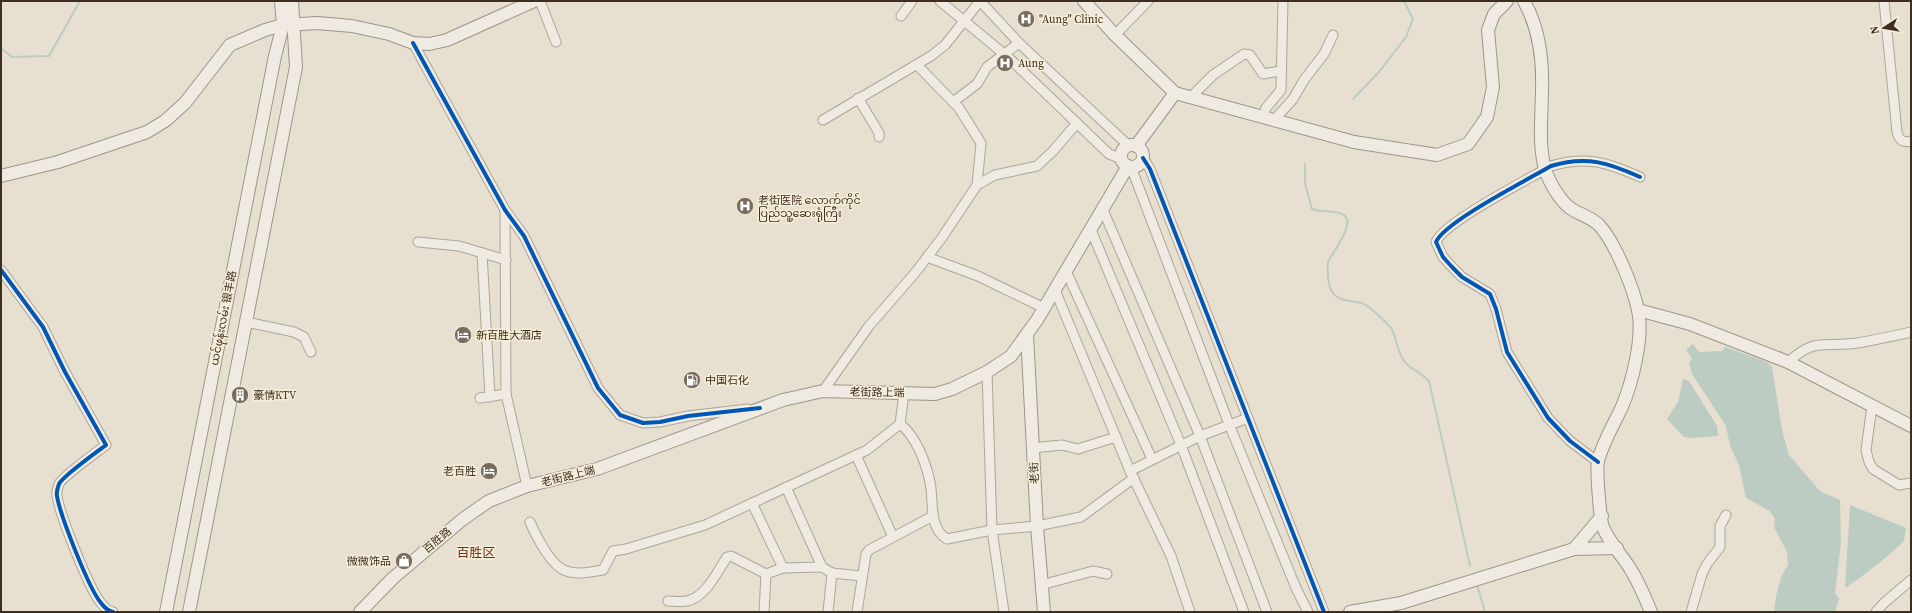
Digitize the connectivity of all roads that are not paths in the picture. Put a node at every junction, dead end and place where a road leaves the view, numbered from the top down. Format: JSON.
{"nodes":[{"id":1,"x":281,"y":1,"type":"edge"},
{"id":2,"x":292,"y":1,"type":"edge"},
{"id":3,"x":534,"y":1,"type":"edge"},
{"id":4,"x":540,"y":1,"type":"edge"},
{"id":5,"x":912,"y":1,"type":"edge"},
{"id":6,"x":940,"y":1,"type":"edge"},
{"id":7,"x":980,"y":1,"type":"edge"},
{"id":8,"x":1084,"y":1,"type":"edge"},
{"id":9,"x":1148,"y":1,"type":"edge"},
{"id":10,"x":1283,"y":1,"type":"edge"},
{"id":11,"x":1507,"y":1,"type":"edge"},
{"id":12,"x":1524,"y":1,"type":"edge"},
{"id":13,"x":1884,"y":1,"type":"edge"},
{"id":14,"x":900,"y":16,"type":"dead end"},
{"id":15,"x":964,"y":20,"type":"junction"},
{"id":16,"x":289,"y":25,"type":"junction"},
{"id":17,"x":1333,"y":34,"type":"dead end"},
{"id":18,"x":1116,"y":35,"type":"junction"},
{"id":19,"x":556,"y":42,"type":"dead end"},
{"id":20,"x":412,"y":43,"type":"junction"},
{"id":21,"x":1019,"y":43,"type":"junction"},
{"id":22,"x":1003,"y":53,"type":"junction"},
{"id":23,"x":917,"y":65,"type":"junction"},
{"id":24,"x":1280,"y":71,"type":"junction"},
{"id":25,"x":1175,"y":94,"type":"junction"},
{"id":26,"x":1191,"y":97,"type":"junction"},
{"id":27,"x":858,"y":98,"type":"junction"},
{"id":28,"x":953,"y":102,"type":"junction"},
{"id":29,"x":1269,"y":118,"type":"junction"},
{"id":30,"x":823,"y":120,"type":"dead end"},
{"id":31,"x":1077,"y":123,"type":"junction"},
{"id":32,"x":879,"y":137,"type":"dead end"},
{"id":33,"x":1911,"y":142,"type":"edge"},
{"id":34,"x":1132,"y":146,"type":"junction"},
{"id":35,"x":1143,"y":158,"type":"junction"},
{"id":36,"x":1127,"y":164,"type":"junction"},
{"id":37,"x":1545,"y":170,"type":"junction"},
{"id":38,"x":1,"y":176,"type":"edge"},
{"id":39,"x":1640,"y":176,"type":"dead end"},
{"id":40,"x":977,"y":185,"type":"junction"},
{"id":41,"x":505,"y":210,"type":"junction"},
{"id":42,"x":1103,"y":210,"type":"junction"},
{"id":43,"x":1090,"y":230,"type":"junction"},
{"id":44,"x":418,"y":242,"type":"dead end"},
{"id":45,"x":482,"y":253,"type":"junction"},
{"id":46,"x":927,"y":257,"type":"junction"},
{"id":47,"x":506,"y":260,"type":"junction"},
{"id":48,"x":1,"y":270,"type":"edge"},
{"id":49,"x":1066,"y":271,"type":"junction"},
{"id":50,"x":1055,"y":290,"type":"junction"},
{"id":51,"x":1044,"y":308,"type":"junction"},
{"id":52,"x":1638,"y":310,"type":"junction"},
{"id":53,"x":246,"y":322,"type":"junction"},
{"id":54,"x":1911,"y":332,"type":"edge"},
{"id":55,"x":1027,"y":334,"type":"junction"},
{"id":56,"x":311,"y":352,"type":"dead end"},
{"id":57,"x":1788,"y":362,"type":"junction"},
{"id":58,"x":987,"y":372,"type":"junction"},
{"id":59,"x":823,"y":391,"type":"junction"},
{"id":60,"x":904,"y":393,"type":"junction"},
{"id":61,"x":506,"y":394,"type":"junction"},
{"id":62,"x":490,"y":397,"type":"junction"},
{"id":63,"x":480,"y":398,"type":"dead end"},
{"id":64,"x":1872,"y":406,"type":"junction"},
{"id":65,"x":760,"y":408,"type":"junction"},
{"id":66,"x":1248,"y":418,"type":"junction"},
{"id":67,"x":900,"y":424,"type":"junction"},
{"id":68,"x":1229,"y":424,"type":"junction"},
{"id":69,"x":1911,"y":426,"type":"edge"},
{"id":70,"x":1200,"y":436,"type":"junction"},
{"id":71,"x":1116,"y":437,"type":"junction"},
{"id":72,"x":1181,"y":445,"type":"junction"},
{"id":73,"x":1032,"y":448,"type":"junction"},
{"id":74,"x":856,"y":455,"type":"junction"},
{"id":75,"x":1152,"y":459,"type":"junction"},
{"id":76,"x":1598,"y":462,"type":"junction"},
{"id":77,"x":1132,"y":475,"type":"junction"},
{"id":78,"x":1911,"y":483,"type":"edge"},
{"id":79,"x":527,"y":486,"type":"junction"},
{"id":80,"x":786,"y":487,"type":"junction"},
{"id":81,"x":752,"y":503,"type":"junction"},
{"id":82,"x":1726,"y":515,"type":"dead end"},
{"id":83,"x":933,"y":516,"type":"junction"},
{"id":84,"x":1602,"y":516,"type":"junction"},
{"id":85,"x":530,"y":522,"type":"dead end"},
{"id":86,"x":1037,"y":526,"type":"junction"},
{"id":87,"x":992,"y":530,"type":"junction"},
{"id":88,"x":894,"y":537,"type":"junction"},
{"id":89,"x":1617,"y":548,"type":"junction"},
{"id":90,"x":1574,"y":549,"type":"junction"},
{"id":91,"x":822,"y":567,"type":"junction"},
{"id":92,"x":783,"y":568,"type":"junction"},
{"id":93,"x":832,"y":573,"type":"junction"},
{"id":94,"x":766,"y":574,"type":"junction"},
{"id":95,"x":1107,"y":574,"type":"dead end"},
{"id":96,"x":862,"y":576,"type":"junction"},
{"id":97,"x":1911,"y":580,"type":"edge"},
{"id":98,"x":1041,"y":585,"type":"junction"},
{"id":99,"x":668,"y":601,"type":"dead end"},
{"id":100,"x":113,"y":612,"type":"edge"},
{"id":101,"x":166,"y":612,"type":"edge"},
{"id":102,"x":189,"y":612,"type":"edge"},
{"id":103,"x":360,"y":612,"type":"edge"},
{"id":104,"x":764,"y":612,"type":"edge"},
{"id":105,"x":828,"y":612,"type":"edge"},
{"id":106,"x":858,"y":612,"type":"edge"},
{"id":107,"x":1004,"y":612,"type":"edge"},
{"id":108,"x":1044,"y":612,"type":"edge"},
{"id":109,"x":1190,"y":612,"type":"edge"},
{"id":110,"x":1244,"y":612,"type":"edge"},
{"id":111,"x":1266,"y":612,"type":"edge"},
{"id":112,"x":1308,"y":612,"type":"edge"},
{"id":113,"x":1324,"y":612,"type":"edge"},
{"id":114,"x":1350,"y":612,"type":"edge"},
{"id":115,"x":1651,"y":612,"type":"edge"},
{"id":116,"x":1691,"y":612,"type":"edge"},
{"id":117,"x":1876,"y":612,"type":"edge"}],
"edges":[{"from":1,"to":16,"type":"main road"},
{"from":2,"to":16,"type":"main road"},
{"from":3,"to":20,"type":"main road"},
{"from":4,"to":19,"type":"street"},
{"from":5,"to":14,"type":"street"},
{"from":6,"to":15,"type":"street"},
{"from":7,"to":15,"type":"street"},
{"from":7,"to":21,"type":"street"},
{"from":8,"to":18,"type":"main road"},
{"from":9,"to":18,"type":"street"},
{"from":10,"to":24,"type":"street"},
{"from":11,"to":29,"type":"main road"},
{"from":12,"to":37,"type":"main road"},
{"from":13,"to":33,"type":"street"},
{"from":15,"to":22,"type":"street"},
{"from":15,"to":23,"type":"street"},
{"from":16,"to":20,"type":"main road"},
{"from":16,"to":38,"type":"main road"},
{"from":16,"to":53,"type":"main road"},
{"from":16,"to":101,"type":"main road","name":"ယင်ဖုန်းလမ်း 银丰路"},
{"from":17,"to":29,"type":"street"},
{"from":18,"to":25,"type":"main road"},
{"from":20,"to":41,"type":"street"},
{"from":21,"to":22,"type":"street"},
{"from":21,"to":34,"type":"street"},
{"from":22,"to":28,"type":"street"},
{"from":22,"to":31,"type":"street"},
{"from":23,"to":27,"type":"street"},
{"from":23,"to":28,"type":"street"},
{"from":24,"to":26,"type":"street"},
{"from":24,"to":29,"type":"street"},
{"from":25,"to":26,"type":"main road"},
{"from":25,"to":34,"type":"main road"},
{"from":26,"to":29,"type":"main road"},
{"from":27,"to":30,"type":"street"},
{"from":27,"to":32,"type":"street"},
{"from":28,"to":40,"type":"street"},
{"from":31,"to":36,"type":"street"},
{"from":31,"to":40,"type":"street"},
{"from":34,"to":35,"type":"main road"},
{"from":34,"to":36,"type":"main road"},
{"from":35,"to":36,"type":"main road"},
{"from":35,"to":66,"type":"street"},
{"from":36,"to":42,"type":"main road","name":"老街路上端"},
{"from":36,"to":68,"type":"street"},
{"from":37,"to":39,"type":"street"},
{"from":37,"to":52,"type":"main road"},
{"from":37,"to":76,"type":"street"},
{"from":40,"to":46,"type":"street"},
{"from":41,"to":47,"type":"street"},
{"from":41,"to":65,"type":"street"},
{"from":42,"to":43,"type":"main road","name":"老街路上端"},
{"from":42,"to":70,"type":"street"},
{"from":43,"to":49,"type":"main road","name":"老街路上端"},
{"from":43,"to":72,"type":"street"},
{"from":44,"to":45,"type":"street"},
{"from":45,"to":47,"type":"street"},
{"from":45,"to":62,"type":"street"},
{"from":46,"to":51,"type":"street"},
{"from":46,"to":59,"type":"street"},
{"from":47,"to":61,"type":"street"},
{"from":48,"to":100,"type":"street"},
{"from":49,"to":50,"type":"main road","name":"老街路上端"},
{"from":49,"to":75,"type":"street"},
{"from":50,"to":51,"type":"main road","name":"老街路上端"},
{"from":50,"to":71,"type":"street"},
{"from":51,"to":55,"type":"main road","name":"老街路上端"},
{"from":52,"to":57,"type":"main road"},
{"from":52,"to":76,"type":"main road"},
{"from":53,"to":56,"type":"street"},
{"from":53,"to":102,"type":"main road"},
{"from":54,"to":57,"type":"street"},
{"from":55,"to":58,"type":"main road","name":"老街路上端"},
{"from":55,"to":73,"type":"main road","name":"老街"},
{"from":57,"to":64,"type":"main road"},
{"from":58,"to":60,"type":"main road","name":"老街路上端"},
{"from":58,"to":87,"type":"street"},
{"from":59,"to":60,"type":"main road","name":"老街路上端"},
{"from":59,"to":65,"type":"main road","name":"老街路上端"},
{"from":60,"to":67,"type":"street"},
{"from":61,"to":62,"type":"street"},
{"from":61,"to":79,"type":"street"},
{"from":62,"to":63,"type":"street"},
{"from":64,"to":69,"type":"main road"},
{"from":64,"to":78,"type":"street"},
{"from":65,"to":79,"type":"main road","name":"老街路上端"},
{"from":66,"to":68,"type":"street"},
{"from":66,"to":113,"type":"street"},
{"from":67,"to":74,"type":"street"},
{"from":67,"to":83,"type":"street"},
{"from":68,"to":70,"type":"street"},
{"from":68,"to":112,"type":"street"},
{"from":70,"to":72,"type":"street"},
{"from":70,"to":111,"type":"street"},
{"from":71,"to":73,"type":"street"},
{"from":71,"to":77,"type":"street"},
{"from":72,"to":75,"type":"street"},
{"from":72,"to":110,"type":"street"},
{"from":73,"to":86,"type":"main road","name":"老街"},
{"from":74,"to":80,"type":"street"},
{"from":74,"to":88,"type":"street"},
{"from":75,"to":77,"type":"street"},
{"from":76,"to":84,"type":"main road"},
{"from":77,"to":86,"type":"street"},
{"from":77,"to":109,"type":"street"},
{"from":79,"to":103,"type":"main road","name":"百胜路"},
{"from":80,"to":81,"type":"street"},
{"from":80,"to":91,"type":"street"},
{"from":81,"to":85,"type":"street"},
{"from":81,"to":92,"type":"street"},
{"from":82,"to":116,"type":"street"},
{"from":83,"to":87,"type":"street"},
{"from":83,"to":88,"type":"street"},
{"from":84,"to":89,"type":"main road"},
{"from":84,"to":90,"type":"main road"},
{"from":86,"to":87,"type":"street"},
{"from":86,"to":98,"type":"main road","name":"老街"},
{"from":87,"to":107,"type":"street"},
{"from":88,"to":96,"type":"street"},
{"from":89,"to":90,"type":"main road"},
{"from":89,"to":115,"type":"main road"},
{"from":90,"to":114,"type":"main road"},
{"from":91,"to":92,"type":"street"},
{"from":91,"to":93,"type":"street"},
{"from":92,"to":94,"type":"street"},
{"from":93,"to":96,"type":"street"},
{"from":93,"to":105,"type":"street"},
{"from":94,"to":99,"type":"street"},
{"from":94,"to":104,"type":"street"},
{"from":95,"to":98,"type":"street"},
{"from":96,"to":106,"type":"street"},
{"from":97,"to":117,"type":"street"},
{"from":98,"to":108,"type":"main road","name":"老街"}]}
